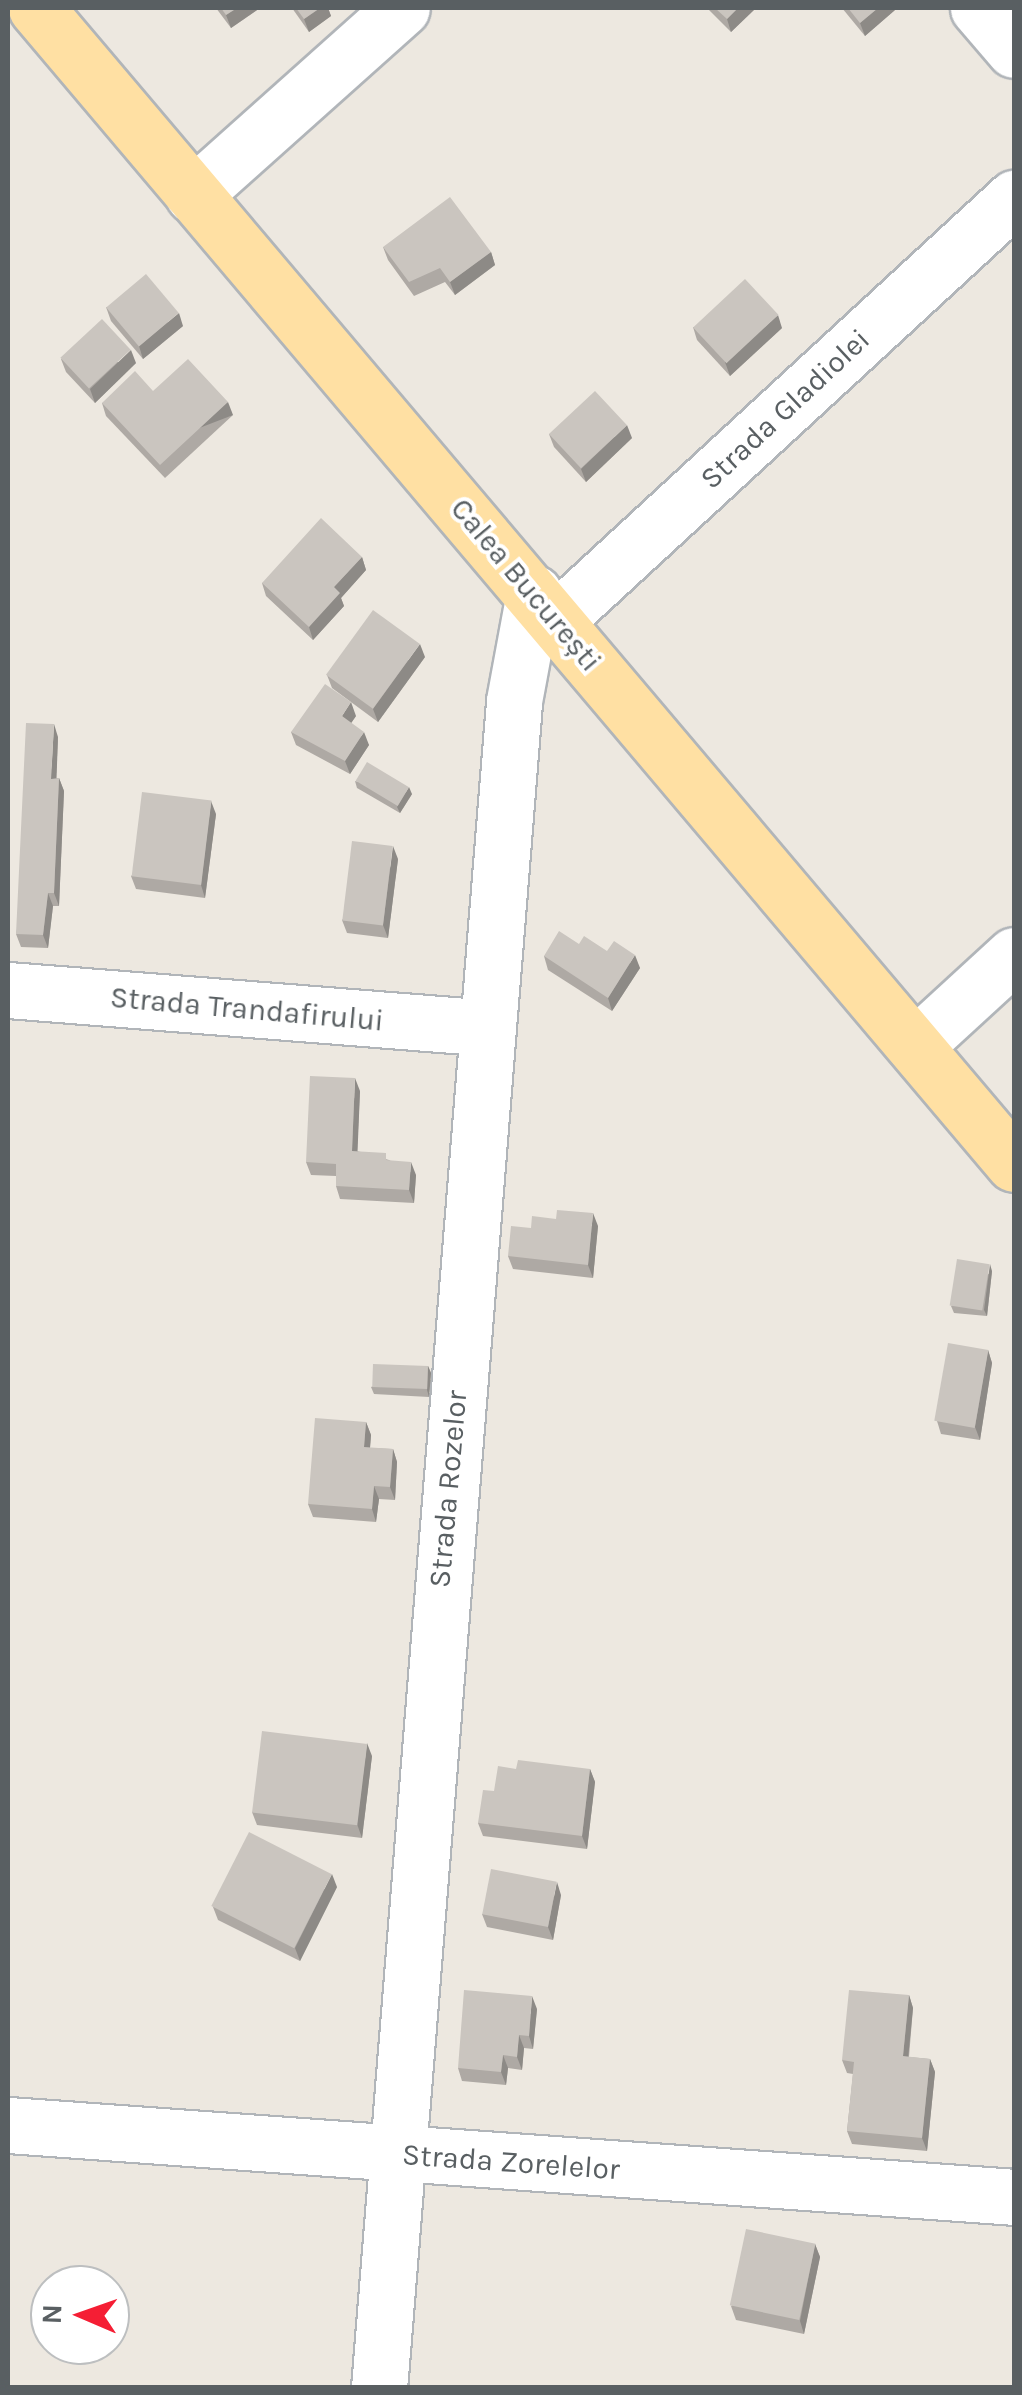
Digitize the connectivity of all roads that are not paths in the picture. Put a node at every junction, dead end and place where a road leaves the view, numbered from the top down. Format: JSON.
{"nodes":[{"id":1,"x":36,"y":8,"type":"edge"},
{"id":2,"x":402,"y":8,"type":"edge"},
{"id":3,"x":978,"y":8,"type":"edge"},
{"id":4,"x":1014,"y":50,"type":"edge"},
{"id":5,"x":193,"y":195,"type":"junction"},
{"id":6,"x":1014,"y":198,"type":"edge"},
{"id":7,"x":545,"y":606,"type":"junction"},
{"id":8,"x":1014,"y":955,"type":"edge"},
{"id":9,"x":8,"y":990,"type":"edge"},
{"id":10,"x":486,"y":1028,"type":"junction"},
{"id":11,"x":915,"y":1046,"type":"junction"},
{"id":12,"x":1014,"y":1164,"type":"edge"},
{"id":13,"x":8,"y":2125,"type":"edge"},
{"id":14,"x":394,"y":2154,"type":"junction"},
{"id":15,"x":1014,"y":2198,"type":"edge"},
{"id":16,"x":379,"y":2388,"type":"edge"}],
"edges":[{"from":1,"to":5,"type":"main road","name":"Calea București"},
{"from":2,"to":5,"type":"street"},
{"from":3,"to":4,"type":"street"},
{"from":5,"to":7,"type":"main road","name":"Calea București"},
{"from":6,"to":7,"type":"street","name":"Strada Gladiolei"},
{"from":7,"to":10,"type":"street","name":"Strada Rozelor"},
{"from":7,"to":11,"type":"main road","name":"Calea București"},
{"from":8,"to":11,"type":"street"},
{"from":9,"to":10,"type":"street","name":"Strada Trandafirului"},
{"from":10,"to":14,"type":"street","name":"Strada Rozelor"},
{"from":11,"to":12,"type":"main road","name":"Calea București"},
{"from":13,"to":14,"type":"street","name":"Strada Zorelelor"},
{"from":14,"to":15,"type":"street","name":"Strada Zorelelor"},
{"from":14,"to":16,"type":"street","name":"Strada Rozelor"}]}
